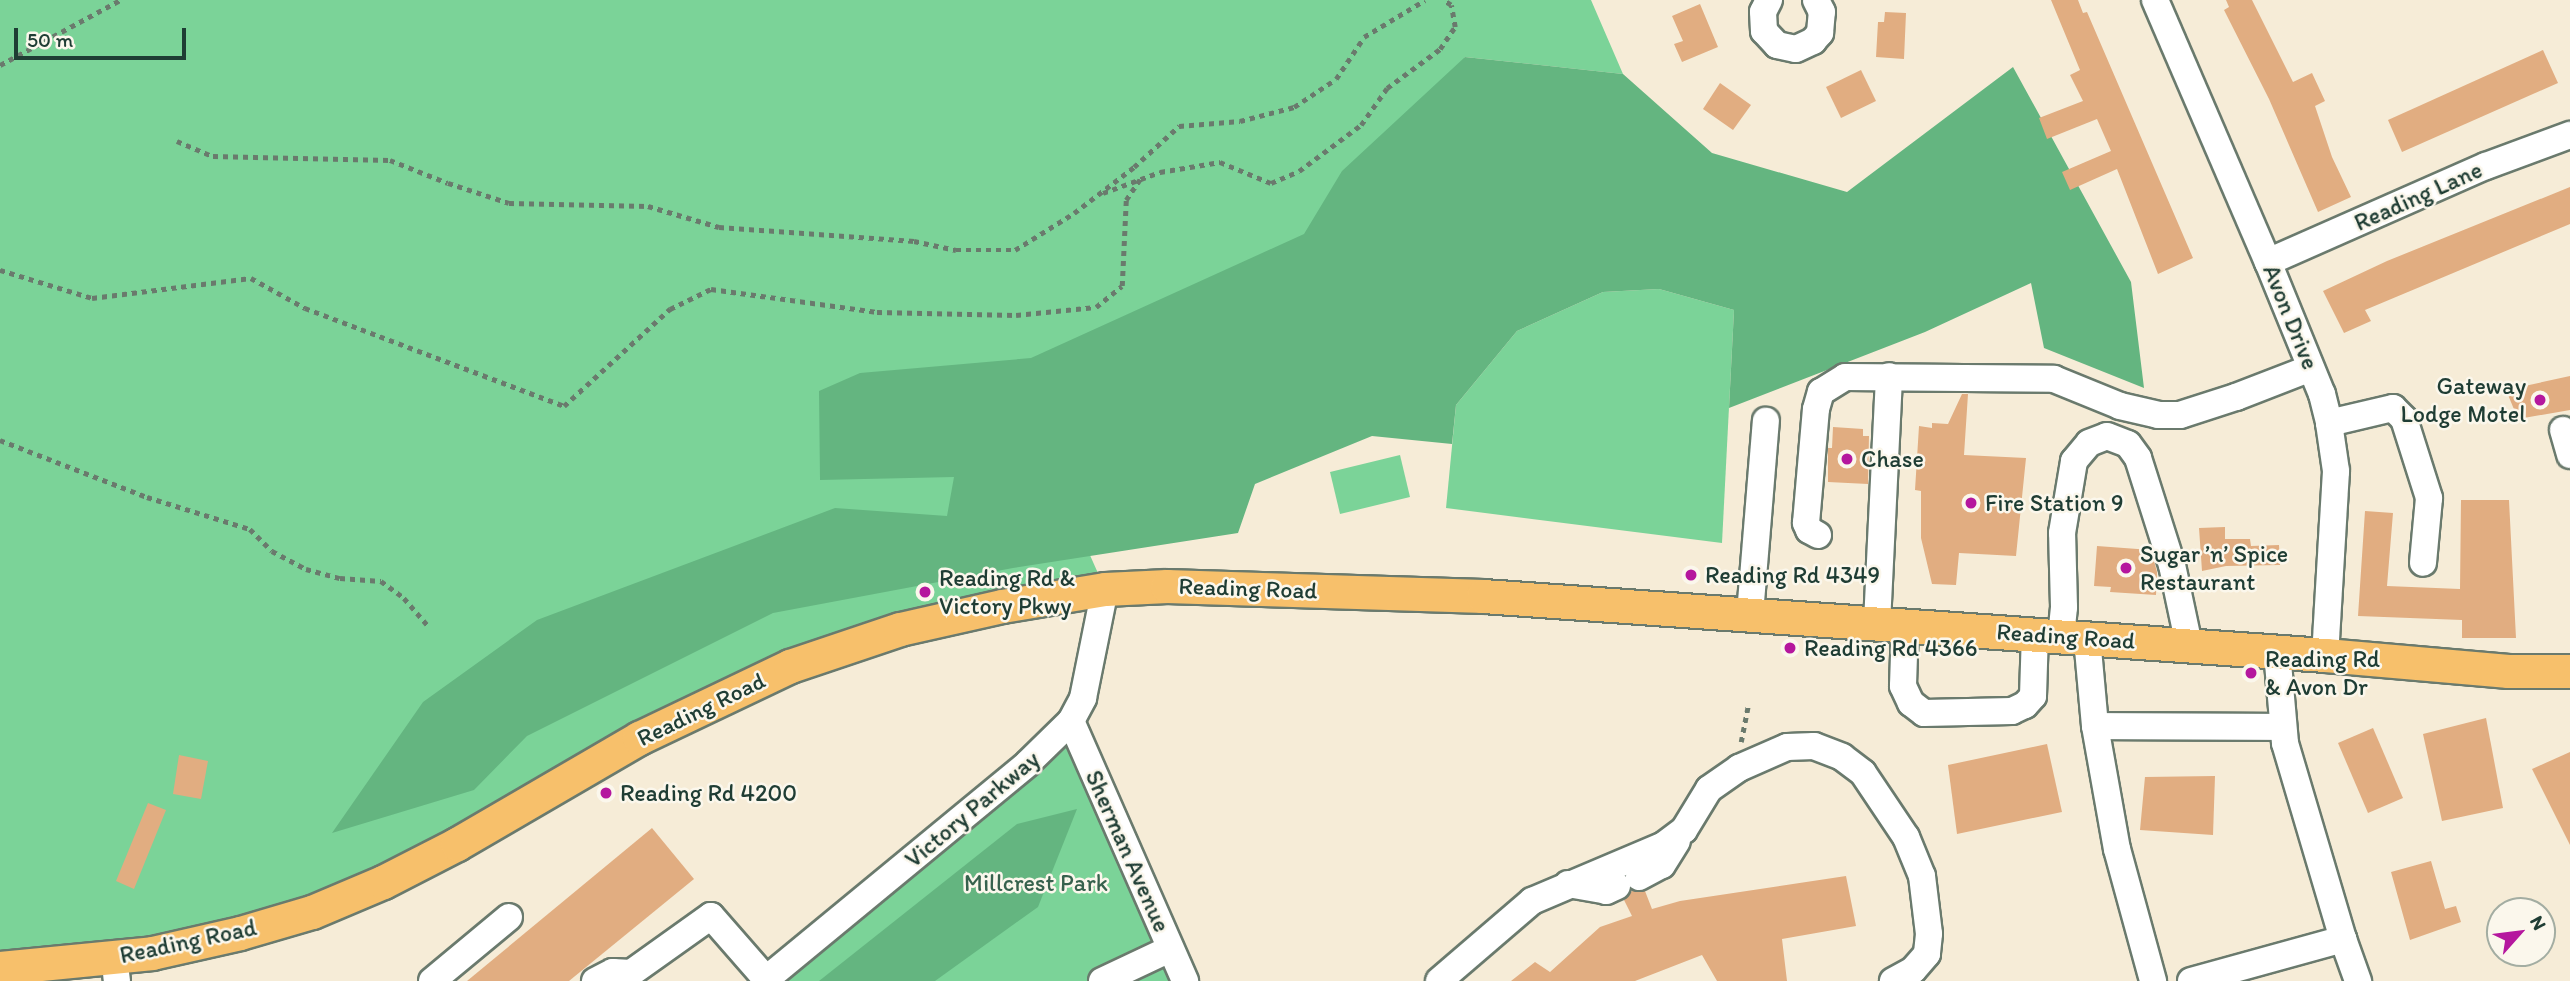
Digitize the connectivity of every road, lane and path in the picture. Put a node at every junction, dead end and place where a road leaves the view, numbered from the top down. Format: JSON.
{"nodes":[{"id":1,"x":120,"y":0,"type":"edge"},
{"id":2,"x":1425,"y":0,"type":"edge"},
{"id":3,"x":1443,"y":0,"type":"edge"},
{"id":4,"x":1769,"y":0,"type":"edge"},
{"id":5,"x":1816,"y":0,"type":"edge"},
{"id":6,"x":2155,"y":0,"type":"edge"},
{"id":7,"x":0,"y":65,"type":"edge"},
{"id":8,"x":2570,"y":135,"type":"edge"},
{"id":9,"x":177,"y":141,"type":"dead end"},
{"id":10,"x":1140,"y":179,"type":"junction"},
{"id":11,"x":1098,"y":194,"type":"junction"},
{"id":12,"x":2269,"y":262,"type":"junction"},
{"id":13,"x":0,"y":270,"type":"edge"},
{"id":14,"x":2312,"y":368,"type":"junction"},
{"id":15,"x":1889,"y":376,"type":"junction"},
{"id":16,"x":2108,"y":401,"type":"junction"},
{"id":17,"x":1766,"y":421,"type":"dead end"},
{"id":18,"x":2329,"y":423,"type":"junction"},
{"id":19,"x":2107,"y":436,"type":"junction"},
{"id":20,"x":0,"y":440,"type":"edge"},
{"id":21,"x":1818,"y":535,"type":"dead end"},
{"id":22,"x":2423,"y":563,"type":"dead end"},
{"id":23,"x":1105,"y":589,"type":"junction"},
{"id":24,"x":1750,"y":614,"type":"junction"},
{"id":25,"x":1891,"y":624,"type":"junction"},
{"id":26,"x":428,"y":626,"type":"dead end"},
{"id":27,"x":2061,"y":636,"type":"junction"},
{"id":28,"x":2189,"y":645,"type":"junction"},
{"id":29,"x":2277,"y":651,"type":"junction"},
{"id":30,"x":2325,"y":655,"type":"junction"},
{"id":31,"x":2570,"y":671,"type":"edge"},
{"id":32,"x":1748,"y":705,"type":"dead end"},
{"id":33,"x":1071,"y":721,"type":"junction"},
{"id":34,"x":2095,"y":726,"type":"junction"},
{"id":35,"x":2283,"y":727,"type":"junction"},
{"id":36,"x":1739,"y":768,"type":"junction"},
{"id":37,"x":1684,"y":830,"type":"junction"},
{"id":38,"x":1567,"y":884,"type":"junction"},
{"id":39,"x":509,"y":917,"type":"dead end"},
{"id":40,"x":2343,"y":939,"type":"junction"},
{"id":41,"x":1170,"y":949,"type":"junction"},
{"id":42,"x":0,"y":968,"type":"edge"},
{"id":43,"x":115,"y":969,"type":"edge"},
{"id":44,"x":765,"y":980,"type":"edge"},
{"id":45,"x":432,"y":981,"type":"edge"},
{"id":46,"x":595,"y":981,"type":"edge"},
{"id":47,"x":1102,"y":981,"type":"edge"},
{"id":48,"x":1185,"y":981,"type":"edge"},
{"id":49,"x":1439,"y":981,"type":"edge"},
{"id":50,"x":1893,"y":981,"type":"edge"},
{"id":51,"x":2152,"y":981,"type":"edge"},
{"id":52,"x":2191,"y":981,"type":"edge"},
{"id":53,"x":2358,"y":981,"type":"edge"}],
"edges":[{"from":1,"to":7,"type":"path"},
{"from":2,"to":11,"type":"path"},
{"from":3,"to":10,"type":"path"},
{"from":4,"to":5,"type":"street"},
{"from":6,"to":12,"type":"street","name":"Avon Drive"},
{"from":8,"to":12,"type":"street","name":"Reading Lane"},
{"from":9,"to":11,"type":"path"},
{"from":10,"to":11,"type":"path"},
{"from":10,"to":13,"type":"path"},
{"from":12,"to":14,"type":"street","name":"Avon Drive"},
{"from":14,"to":16,"type":"street"},
{"from":14,"to":18,"type":"street","name":"Avon Drive"},
{"from":15,"to":16,"type":"street"},
{"from":15,"to":21,"type":"street"},
{"from":15,"to":25,"type":"street"},
{"from":16,"to":19,"type":"street"},
{"from":17,"to":24,"type":"street"},
{"from":18,"to":22,"type":"street"},
{"from":18,"to":30,"type":"street","name":"Avon Drive"},
{"from":19,"to":27,"type":"street"},
{"from":19,"to":28,"type":"street"},
{"from":20,"to":26,"type":"path"},
{"from":23,"to":24,"type":"main road","name":"Reading Road"},
{"from":23,"to":33,"type":"street","name":"Victory Parkway"},
{"from":23,"to":43,"type":"main road","name":"Reading Road"},
{"from":24,"to":25,"type":"main road","name":"Reading Road"},
{"from":25,"to":27,"type":"main road","name":"Reading Road"},
{"from":25,"to":27,"type":"street"},
{"from":27,"to":28,"type":"main road","name":"Reading Road"},
{"from":27,"to":34,"type":"street"},
{"from":28,"to":29,"type":"main road","name":"Reading Road"},
{"from":29,"to":30,"type":"main road","name":"Reading Road"},
{"from":29,"to":35,"type":"street"},
{"from":30,"to":31,"type":"main road","name":"Reading Road"},
{"from":32,"to":36,"type":"path"},
{"from":33,"to":41,"type":"street","name":"Sherman Avenue"},
{"from":33,"to":44,"type":"street","name":"Victory Parkway"},
{"from":34,"to":35,"type":"street"},
{"from":34,"to":51,"type":"street"},
{"from":35,"to":40,"type":"street"},
{"from":36,"to":37,"type":"street"},
{"from":36,"to":50,"type":"street"},
{"from":37,"to":38,"type":"street"},
{"from":37,"to":38,"type":"street"},
{"from":38,"to":49,"type":"street"},
{"from":39,"to":45,"type":"street"},
{"from":40,"to":52,"type":"street"},
{"from":40,"to":53,"type":"street"},
{"from":41,"to":47,"type":"street"},
{"from":41,"to":48,"type":"street","name":"Sherman Avenue"},
{"from":42,"to":43,"type":"main road","name":"Reading Road"},
{"from":44,"to":46,"type":"street"}]}
